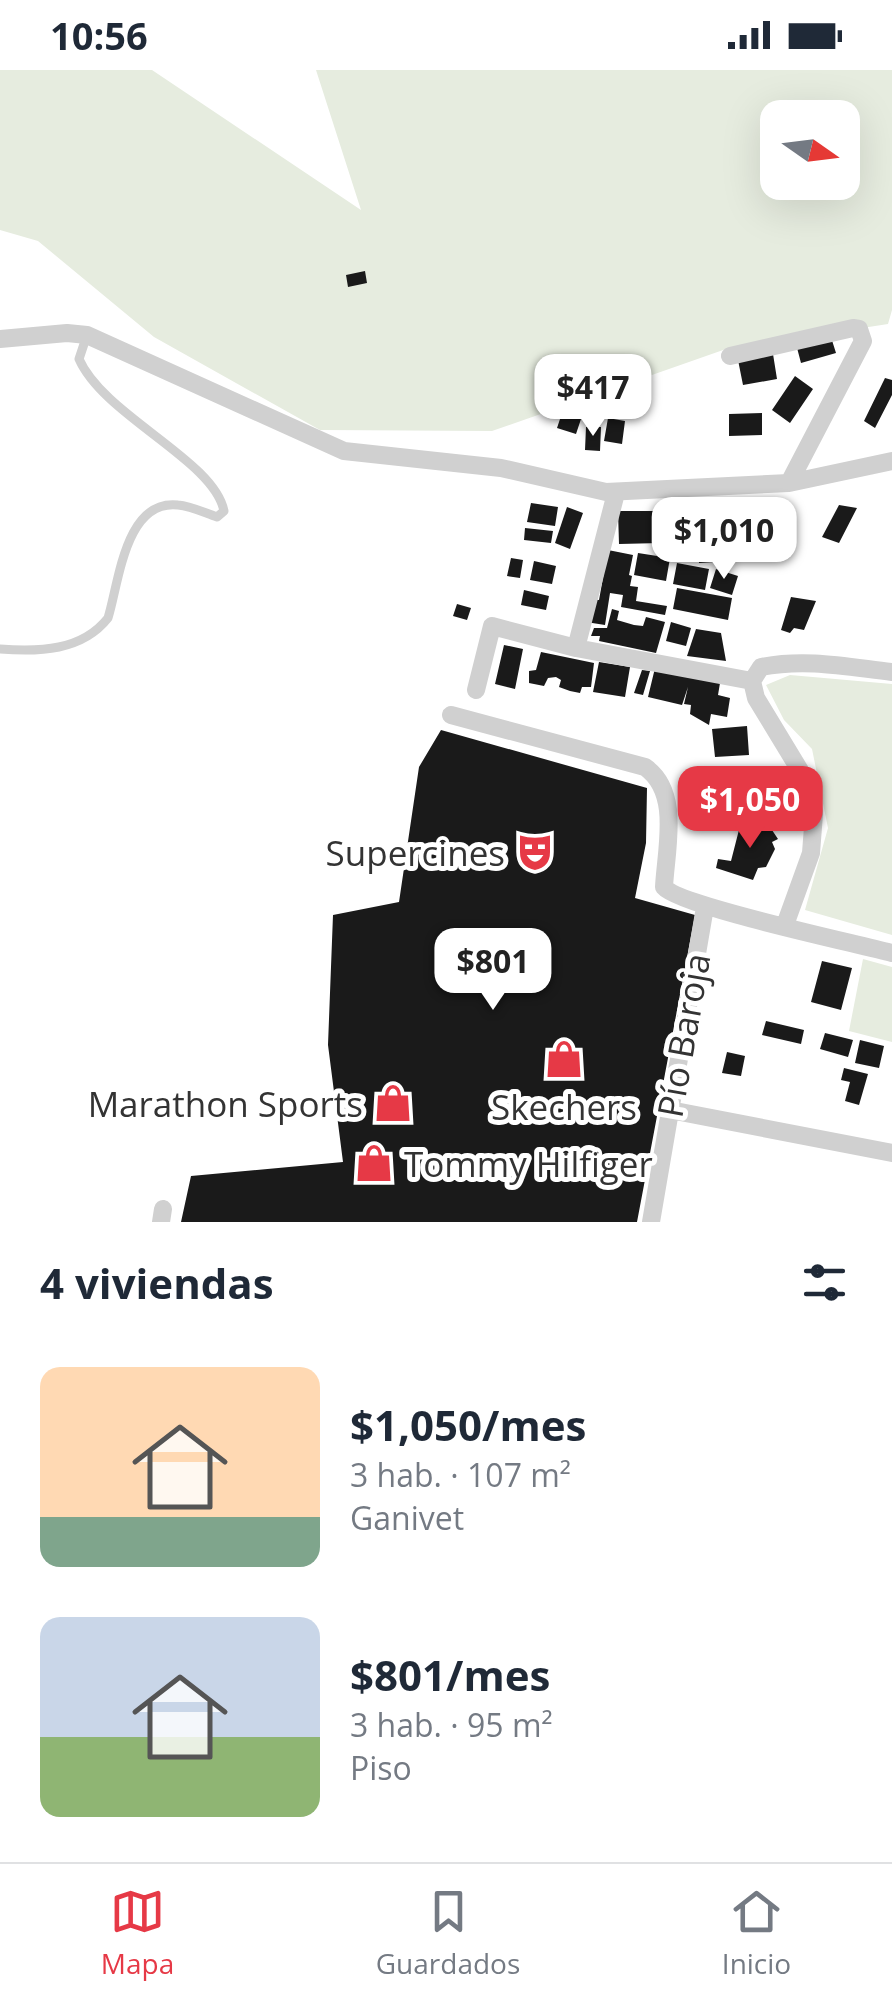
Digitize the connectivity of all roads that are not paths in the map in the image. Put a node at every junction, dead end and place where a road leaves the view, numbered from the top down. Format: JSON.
{"nodes":[{"id":1,"x":87,"y":335,"type":"junction"},
{"id":2,"x":0,"y":339,"type":"edge"},
{"id":3,"x":730,"y":356,"type":"dead end"},
{"id":4,"x":892,"y":461,"type":"edge"},
{"id":5,"x":789,"y":483,"type":"junction"},
{"id":6,"x":616,"y":493,"type":"junction"},
{"id":7,"x":576,"y":648,"type":"junction"},
{"id":8,"x":0,"y":650,"type":"edge"},
{"id":9,"x":892,"y":672,"type":"edge"},
{"id":10,"x":752,"y":681,"type":"junction"},
{"id":11,"x":476,"y":690,"type":"dead end"},
{"id":12,"x":451,"y":715,"type":"dead end"},
{"id":13,"x":706,"y":907,"type":"junction"},
{"id":14,"x":785,"y":924,"type":"junction"},
{"id":15,"x":892,"y":953,"type":"edge"},
{"id":16,"x":670,"y":1110,"type":"junction"},
{"id":17,"x":892,"y":1153,"type":"edge"},
{"id":18,"x":651,"y":1222,"type":"edge"}],
"edges":[{"from":1,"to":2,"type":"street"},
{"from":1,"to":6,"type":"street"},
{"from":1,"to":8,"type":"lane"},
{"from":3,"to":5,"type":"street"},
{"from":4,"to":5,"type":"street"},
{"from":5,"to":6,"type":"street"},
{"from":6,"to":7,"type":"street"},
{"from":7,"to":10,"type":"street"},
{"from":7,"to":11,"type":"street"},
{"from":9,"to":10,"type":"street"},
{"from":10,"to":14,"type":"street"},
{"from":12,"to":13,"type":"street"},
{"from":13,"to":14,"type":"street"},
{"from":13,"to":16,"type":"street","name":"Pío Baroja"},
{"from":14,"to":15,"type":"street"},
{"from":16,"to":17,"type":"street"},
{"from":16,"to":18,"type":"street","name":"Pío Baroja"}]}
